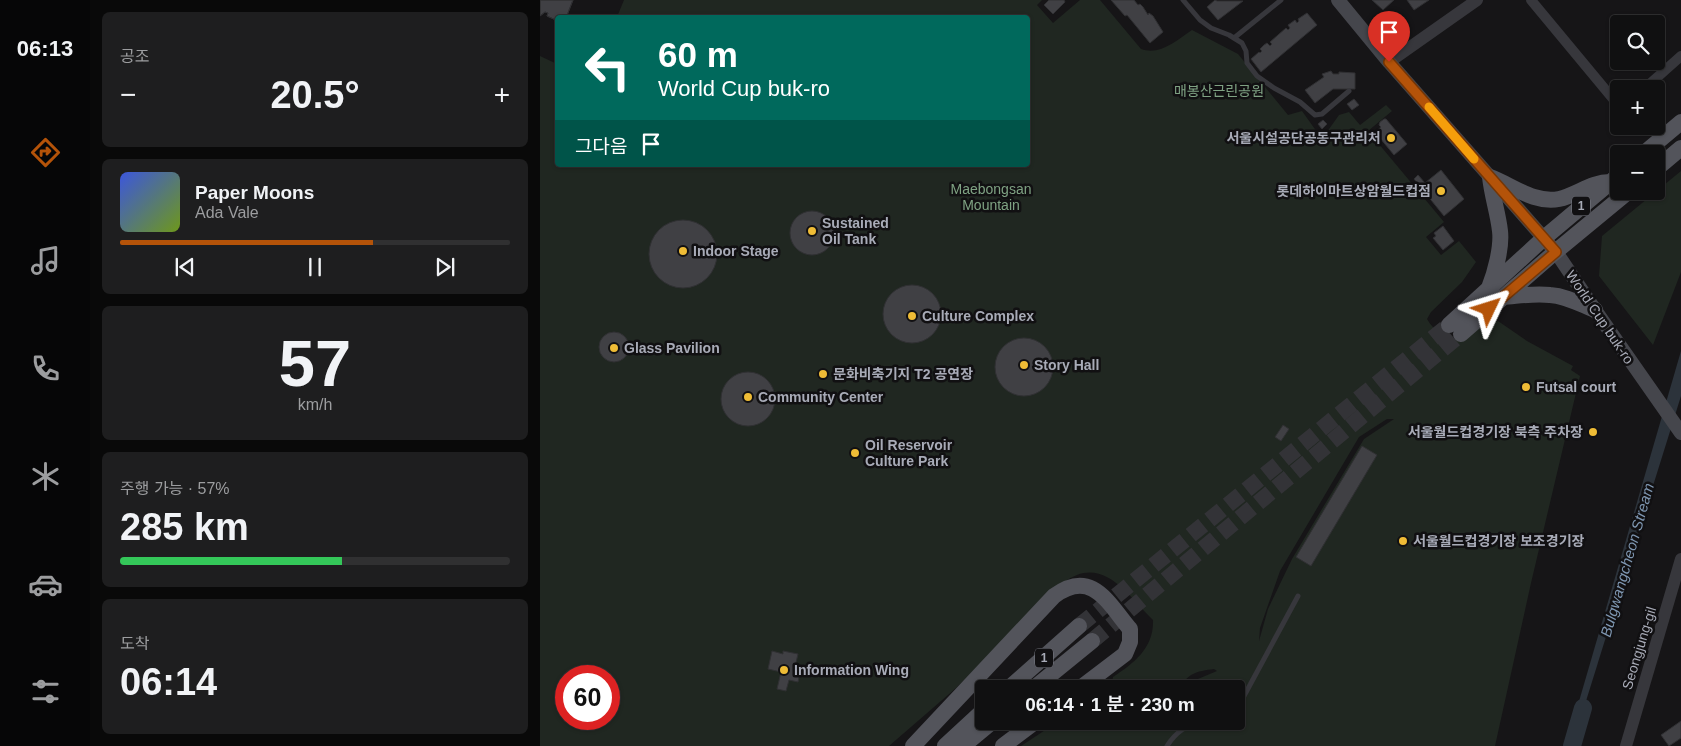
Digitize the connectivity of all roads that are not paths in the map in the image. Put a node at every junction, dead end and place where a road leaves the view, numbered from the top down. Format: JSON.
{"nodes":[{"id":1,"x":1183,"y":0,"type":"edge"},
{"id":2,"x":1281,"y":0,"type":"edge"},
{"id":3,"x":1338,"y":0,"type":"edge"},
{"id":4,"x":1477,"y":0,"type":"edge"},
{"id":5,"x":1531,"y":0,"type":"edge"},
{"id":6,"x":1234,"y":38,"type":"junction"},
{"id":7,"x":1681,"y":56,"type":"edge"},
{"id":8,"x":1389,"y":62,"type":"junction"},
{"id":9,"x":1654,"y":80,"type":"edge"},
{"id":10,"x":1349,"y":91,"type":"dead end"},
{"id":11,"x":1610,"y":95,"type":"edge"},
{"id":12,"x":1681,"y":122,"type":"edge"},
{"id":13,"x":1654,"y":145,"type":"edge"},
{"id":14,"x":1681,"y":148,"type":"edge"},
{"id":15,"x":1681,"y":159,"type":"edge"},
{"id":16,"x":1665,"y":161,"type":"edge"},
{"id":17,"x":1665,"y":164,"type":"edge"},
{"id":18,"x":1490,"y":177,"type":"junction"},
{"id":19,"x":1610,"y":179,"type":"edge"},
{"id":20,"x":1610,"y":181,"type":"edge"},
{"id":21,"x":1618,"y":200,"type":"edge"},
{"id":22,"x":1544,"y":238,"type":"junction"},
{"id":23,"x":1556,"y":252,"type":"junction"},
{"id":24,"x":1496,"y":293,"type":"junction"},
{"id":25,"x":1595,"y":310,"type":"junction"},
{"id":26,"x":1455,"y":330,"type":"tunnel mouth"},
{"id":27,"x":1681,"y":433,"type":"edge"},
{"id":28,"x":1681,"y":559,"type":"edge"},
{"id":29,"x":1298,"y":596,"type":"dead end"},
{"id":30,"x":1079,"y":626,"type":"tunnel mouth"},
{"id":31,"x":1092,"y":641,"type":"tunnel mouth"},
{"id":32,"x":975,"y":680,"type":"edge"},
{"id":33,"x":975,"y":680,"type":"edge"},
{"id":34,"x":1018,"y":680,"type":"edge"},
{"id":35,"x":1044,"y":680,"type":"edge"},
{"id":36,"x":1091,"y":680,"type":"edge"},
{"id":37,"x":1245,"y":694,"type":"edge"},
{"id":38,"x":1024,"y":730,"type":"edge"},
{"id":39,"x":1181,"y":730,"type":"edge"},
{"id":40,"x":971,"y":735,"type":"edge"},
{"id":41,"x":913,"y":746,"type":"edge"},
{"id":42,"x":931,"y":746,"type":"edge"},
{"id":43,"x":945,"y":746,"type":"edge"},
{"id":44,"x":963,"y":746,"type":"edge"},
{"id":45,"x":1003,"y":746,"type":"edge"},
{"id":46,"x":1167,"y":746,"type":"edge"},
{"id":47,"x":1626,"y":746,"type":"edge"}],
"edges":[{"from":1,"to":6,"type":"lane"},
{"from":2,"to":6,"type":"lane"},
{"from":3,"to":8,"type":"main road","name":"World Cup buk-ro"},
{"from":4,"to":8,"type":"street"},
{"from":5,"to":11,"type":"street"},
{"from":6,"to":10,"type":"lane"},
{"from":7,"to":9,"type":"street"},
{"from":8,"to":18,"type":"main road","name":"World Cup buk-ro"},
{"from":12,"to":13,"type":"main road"},
{"from":14,"to":16,"type":"main road"},
{"from":15,"to":17,"type":"main road"},
{"from":18,"to":19,"type":"main road"},
{"from":18,"to":22,"type":"main road","name":"World Cup buk-ro"},
{"from":18,"to":24,"type":"main road"},
{"from":20,"to":22,"type":"main road","number":"1"},
{"from":21,"to":23,"type":"main road","number":"1"},
{"from":22,"to":23,"type":"main road","name":"World Cup buk-ro"},
{"from":22,"to":24,"type":"main road","number":"1"},
{"from":23,"to":24,"type":"main road","number":"1"},
{"from":23,"to":25,"type":"main road","name":"World Cup buk-ro"},
{"from":24,"to":25,"type":"main road"},
{"from":24,"to":26,"type":"main road","number":"1"},
{"from":25,"to":27,"type":"main road","name":"World Cup buk-ro"},
{"from":28,"to":47,"type":"street","name":"Seongjung-gil"},
{"from":29,"to":37,"type":"lane"},
{"from":30,"to":34,"type":"main road","number":"1"},
{"from":31,"to":35,"type":"main road","number":"1"},
{"from":32,"to":36,"type":"main road"},
{"from":33,"to":41,"type":"main road"},
{"from":38,"to":45,"type":"main road"},
{"from":39,"to":46,"type":"lane"},
{"from":40,"to":42,"type":"main road"},
{"from":40,"to":43,"type":"main road"},
{"from":40,"to":44,"type":"main road"}]}
